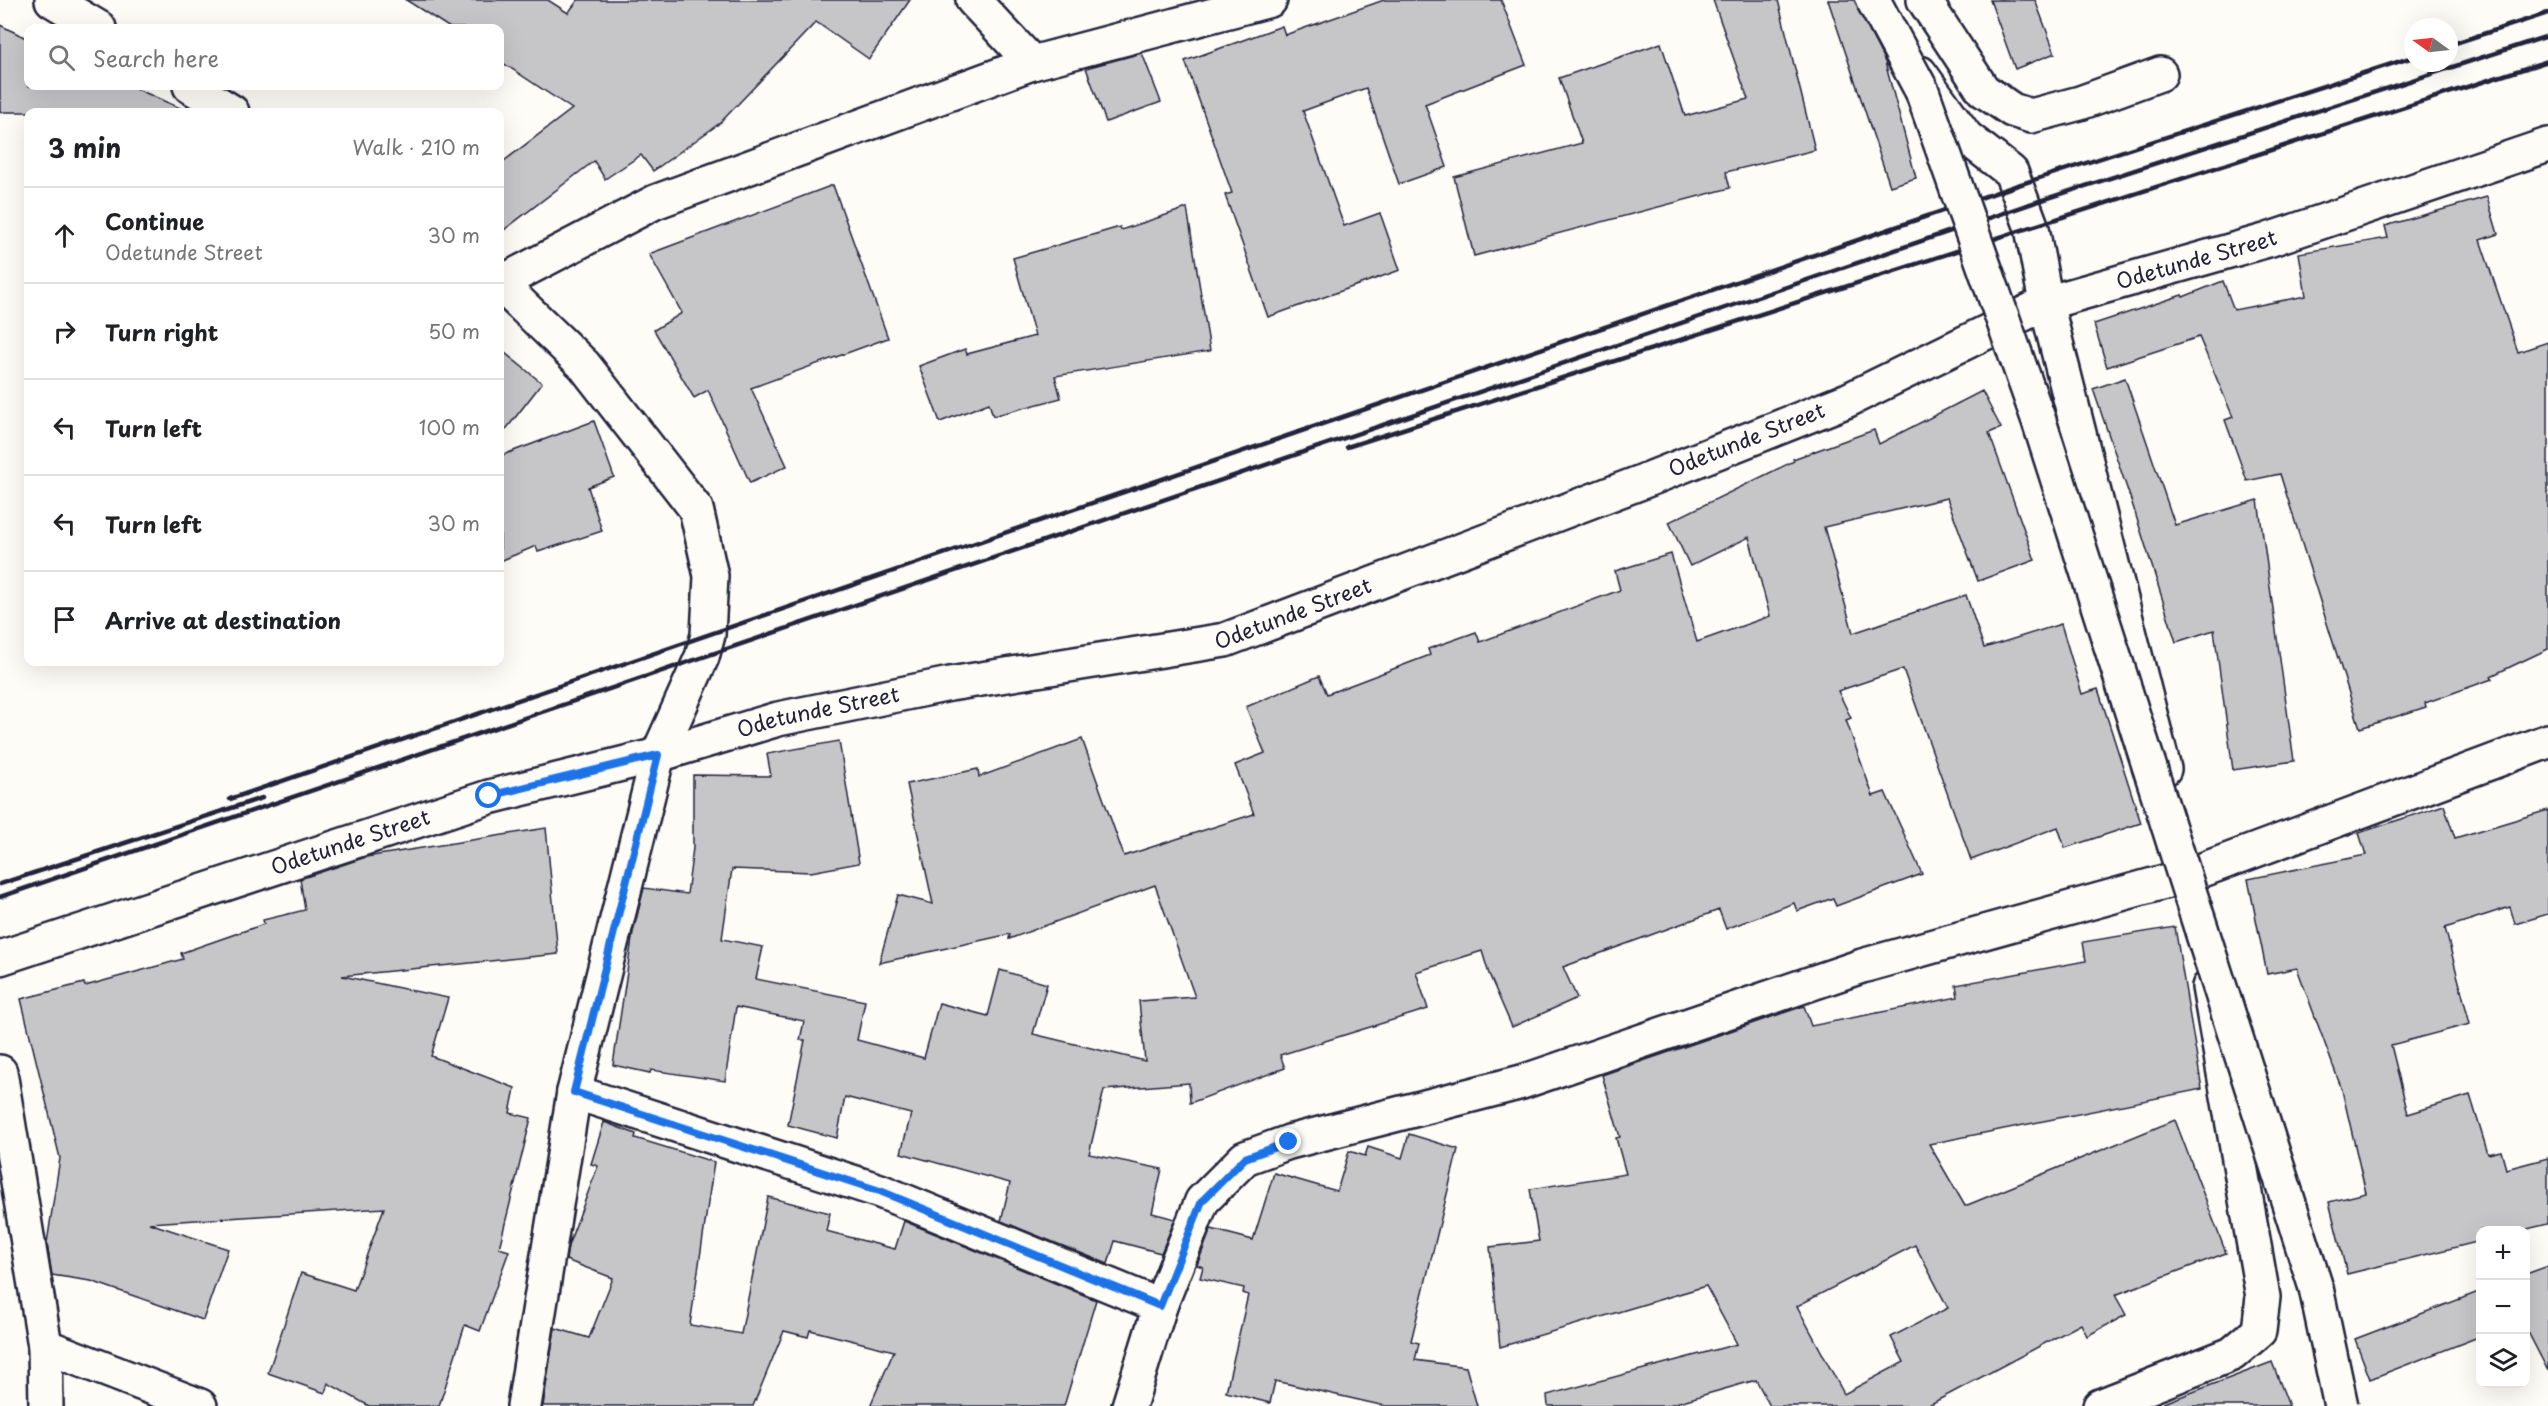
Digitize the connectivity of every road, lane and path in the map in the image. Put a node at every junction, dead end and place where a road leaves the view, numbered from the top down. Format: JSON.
{"nodes":[{"id":1,"x":52,"y":0,"type":"edge"},
{"id":2,"x":973,"y":0,"type":"edge"},
{"id":3,"x":1270,"y":0,"type":"edge"},
{"id":4,"x":1867,"y":0,"type":"edge"},
{"id":5,"x":1872,"y":0,"type":"edge"},
{"id":6,"x":1924,"y":0,"type":"edge"},
{"id":7,"x":92,"y":24,"type":"edge"},
{"id":8,"x":1032,"y":63,"type":"junction"},
{"id":9,"x":2160,"y":74,"type":"dead end"},
{"id":10,"x":196,"y":90,"type":"edge"},
{"id":11,"x":226,"y":108,"type":"edge"},
{"id":12,"x":2548,"y":145,"type":"edge"},
{"id":13,"x":504,"y":281,"type":"edge"},
{"id":14,"x":504,"y":287,"type":"edge"},
{"id":15,"x":2046,"y":303,"type":"junction"},
{"id":16,"x":2548,"y":741,"type":"edge"},
{"id":17,"x":658,"y":755,"type":"junction"},
{"id":18,"x":2189,"y":875,"type":"junction"},
{"id":19,"x":0,"y":958,"type":"edge"},
{"id":20,"x":0,"y":1072,"type":"edge"},
{"id":21,"x":574,"y":1092,"type":"junction"},
{"id":22,"x":1160,"y":1306,"type":"junction"},
{"id":23,"x":45,"y":1346,"type":"junction"},
{"id":24,"x":46,"y":1406,"type":"edge"},
{"id":25,"x":200,"y":1406,"type":"edge"},
{"id":26,"x":524,"y":1406,"type":"edge"},
{"id":27,"x":1129,"y":1406,"type":"edge"},
{"id":28,"x":2100,"y":1406,"type":"edge"},
{"id":29,"x":2341,"y":1406,"type":"edge"}],
"edges":[{"from":1,"to":7,"type":"street"},
{"from":2,"to":8,"type":"street"},
{"from":3,"to":8,"type":"street"},
{"from":4,"to":15,"type":"street"},
{"from":5,"to":29,"type":"street","bridge":true},
{"from":6,"to":9,"type":"street"},
{"from":8,"to":13,"type":"street"},
{"from":10,"to":11,"type":"street"},
{"from":12,"to":15,"type":"street","name":"Odetunde Street"},
{"from":14,"to":17,"type":"street"},
{"from":15,"to":17,"type":"street","name":"Odetunde Street"},
{"from":15,"to":18,"type":"street"},
{"from":16,"to":18,"type":"street"},
{"from":17,"to":19,"type":"street","name":"Odetunde Street"},
{"from":17,"to":21,"type":"street"},
{"from":18,"to":22,"type":"street"},
{"from":18,"to":28,"type":"street"},
{"from":20,"to":23,"type":"street"},
{"from":21,"to":22,"type":"street"},
{"from":21,"to":26,"type":"street"},
{"from":22,"to":27,"type":"street"},
{"from":23,"to":24,"type":"street"},
{"from":23,"to":25,"type":"street"}]}
